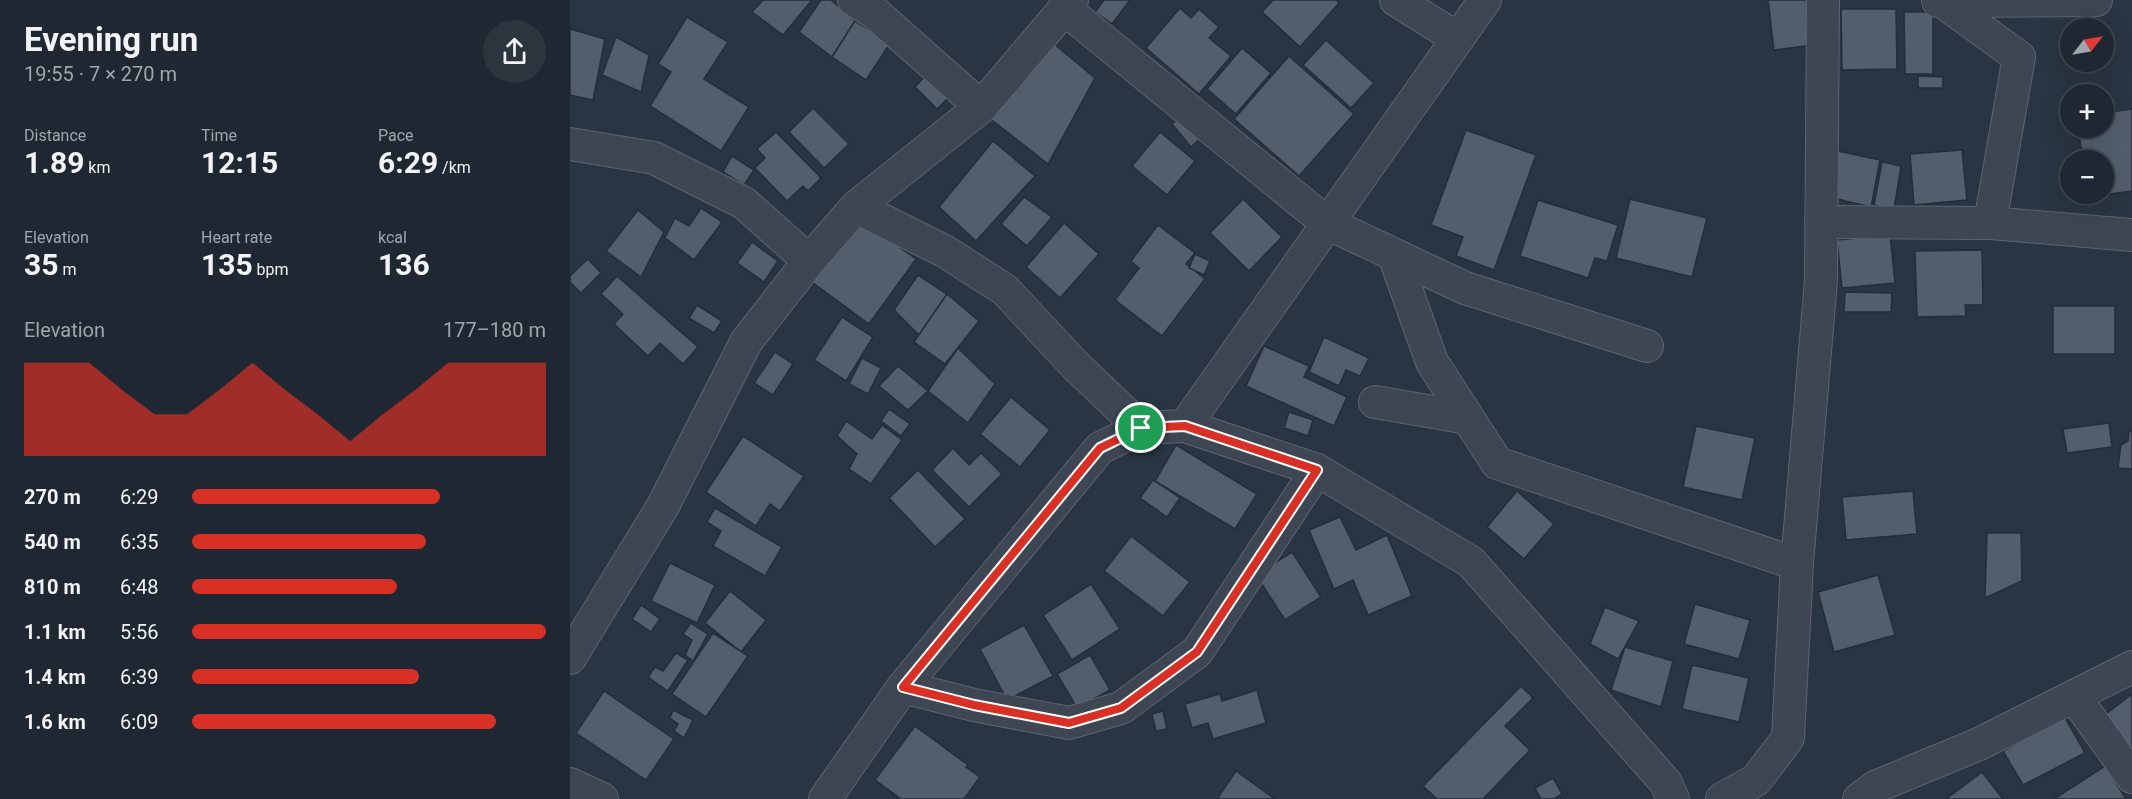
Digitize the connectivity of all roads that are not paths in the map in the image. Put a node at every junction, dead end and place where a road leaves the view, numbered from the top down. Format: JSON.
{"nodes":[{"id":1,"x":854,"y":0,"type":"edge"},
{"id":2,"x":1396,"y":0,"type":"edge"},
{"id":3,"x":1485,"y":0,"type":"edge"},
{"id":4,"x":1823,"y":0,"type":"edge"},
{"id":5,"x":2096,"y":0,"type":"edge"},
{"id":6,"x":1937,"y":1,"type":"edge"},
{"id":7,"x":1068,"y":4,"type":"edge"},
{"id":8,"x":1457,"y":38,"type":"junction"},
{"id":9,"x":981,"y":107,"type":"junction"},
{"id":10,"x":570,"y":144,"type":"edge"},
{"id":11,"x":856,"y":207,"type":"junction"},
{"id":12,"x":1821,"y":222,"type":"junction"},
{"id":13,"x":1327,"y":223,"type":"junction"},
{"id":14,"x":1990,"y":223,"type":"junction"},
{"id":15,"x":2132,"y":235,"type":"edge"},
{"id":16,"x":1394,"y":255,"type":"junction"},
{"id":17,"x":809,"y":261,"type":"junction"},
{"id":18,"x":1647,"y":346,"type":"dead end"},
{"id":19,"x":1375,"y":402,"type":"dead end"},
{"id":20,"x":1468,"y":418,"type":"junction"},
{"id":21,"x":1185,"y":426,"type":"junction"},
{"id":22,"x":1141,"y":428,"type":"junction"},
{"id":23,"x":1317,"y":470,"type":"junction"},
{"id":24,"x":1797,"y":564,"type":"junction"},
{"id":25,"x":570,"y":658,"type":"edge"},
{"id":26,"x":2132,"y":667,"type":"edge"},
{"id":27,"x":903,"y":687,"type":"junction"},
{"id":28,"x":2074,"y":696,"type":"junction"},
{"id":29,"x":2132,"y":777,"type":"edge"},
{"id":30,"x":570,"y":784,"type":"edge"},
{"id":31,"x":1873,"y":795,"type":"edge"},
{"id":32,"x":603,"y":799,"type":"edge"},
{"id":33,"x":825,"y":799,"type":"edge"},
{"id":34,"x":1673,"y":799,"type":"edge"},
{"id":35,"x":1722,"y":799,"type":"edge"}],
"edges":[{"from":1,"to":9,"type":"street"},
{"from":2,"to":8,"type":"street"},
{"from":3,"to":8,"type":"street"},
{"from":4,"to":12,"type":"street"},
{"from":5,"to":6,"type":"street"},
{"from":6,"to":14,"type":"street"},
{"from":7,"to":9,"type":"street"},
{"from":7,"to":13,"type":"street"},
{"from":8,"to":13,"type":"street"},
{"from":9,"to":11,"type":"street"},
{"from":10,"to":17,"type":"street"},
{"from":11,"to":17,"type":"street"},
{"from":11,"to":22,"type":"street"},
{"from":12,"to":14,"type":"street"},
{"from":12,"to":24,"type":"street"},
{"from":13,"to":16,"type":"street"},
{"from":13,"to":21,"type":"street"},
{"from":14,"to":15,"type":"street"},
{"from":16,"to":18,"type":"street"},
{"from":16,"to":20,"type":"street"},
{"from":17,"to":25,"type":"street"},
{"from":19,"to":20,"type":"street"},
{"from":20,"to":24,"type":"street"},
{"from":21,"to":22,"type":"street"},
{"from":21,"to":23,"type":"street"},
{"from":22,"to":27,"type":"street"},
{"from":23,"to":27,"type":"street"},
{"from":23,"to":34,"type":"street"},
{"from":24,"to":35,"type":"street"},
{"from":26,"to":28,"type":"street"},
{"from":27,"to":33,"type":"street"},
{"from":28,"to":29,"type":"street"},
{"from":28,"to":31,"type":"street"},
{"from":30,"to":32,"type":"street"}]}
